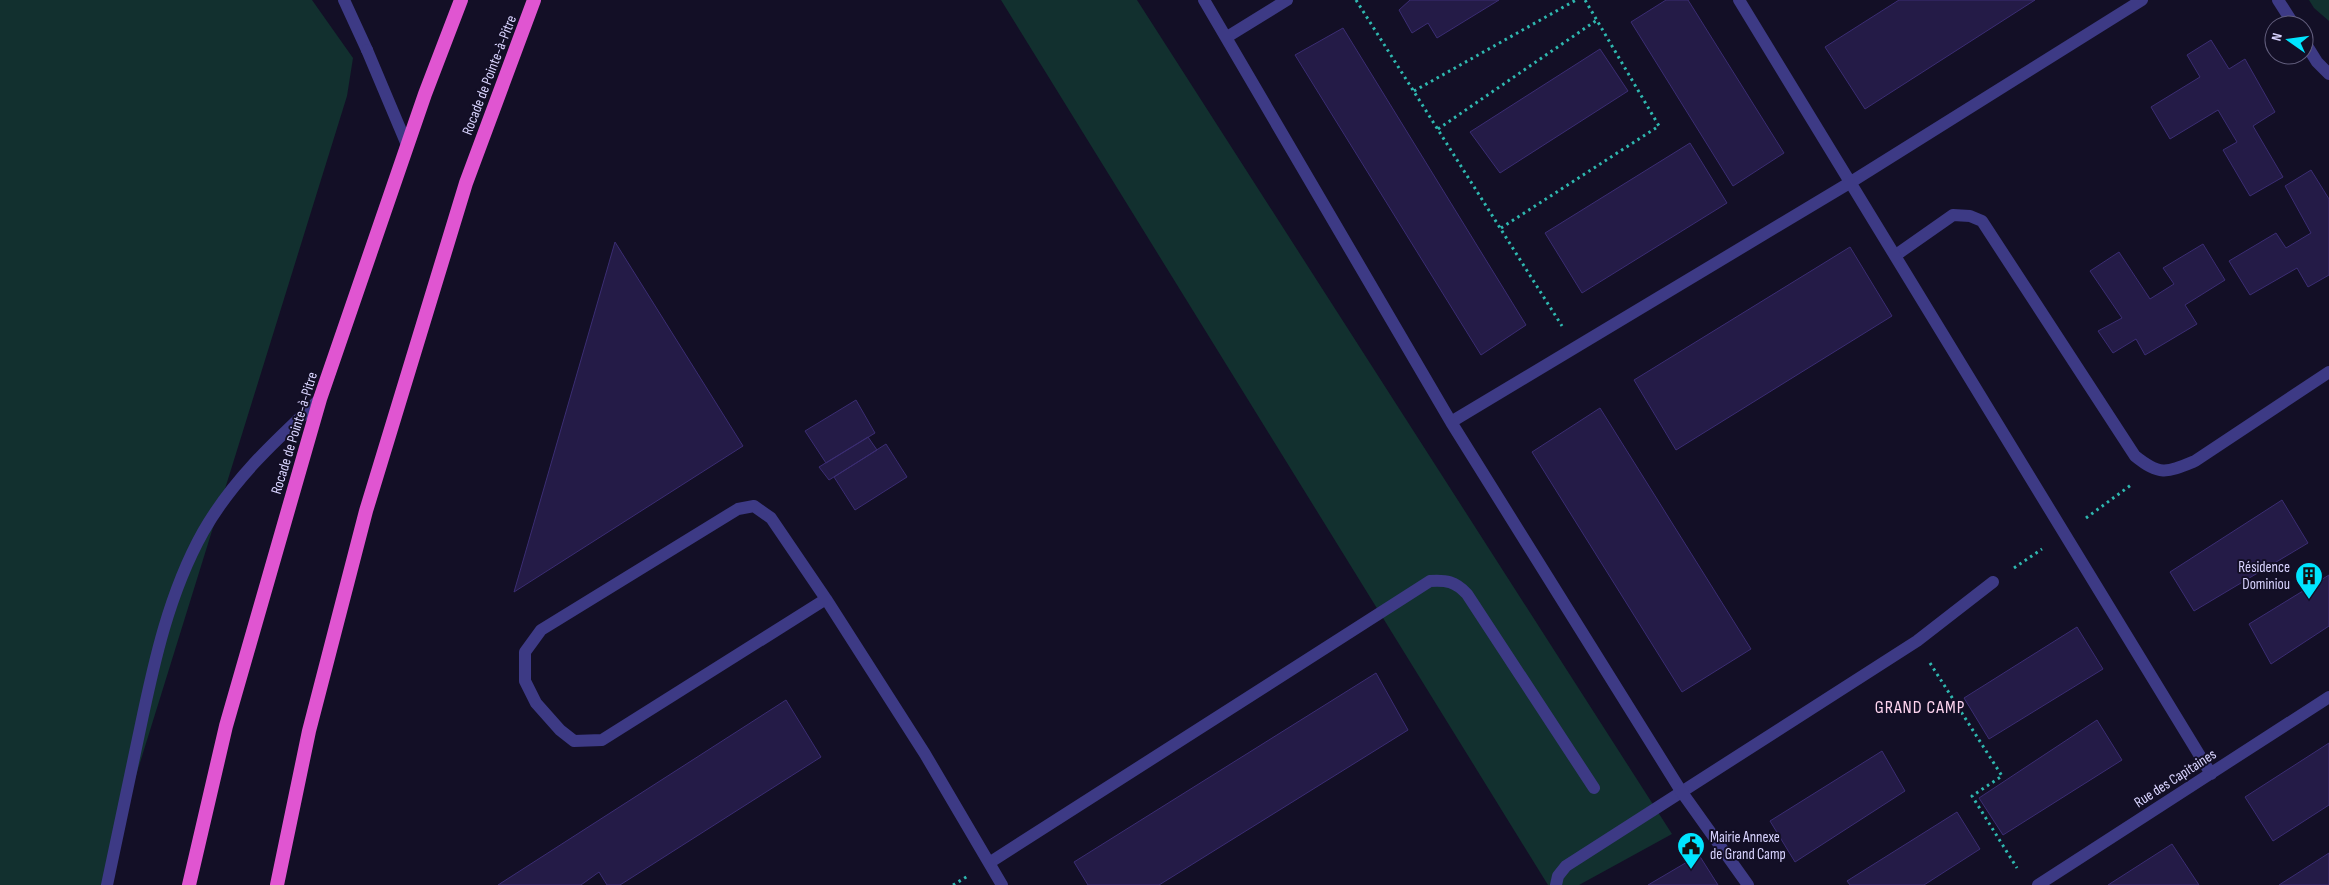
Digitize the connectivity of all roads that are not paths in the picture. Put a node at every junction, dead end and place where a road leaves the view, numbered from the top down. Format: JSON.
{"nodes":[{"id":1,"x":344,"y":0,"type":"edge"},
{"id":2,"x":462,"y":0,"type":"edge"},
{"id":3,"x":534,"y":0,"type":"edge"},
{"id":4,"x":1204,"y":0,"type":"edge"},
{"id":5,"x":1287,"y":0,"type":"edge"},
{"id":6,"x":1739,"y":0,"type":"edge"},
{"id":7,"x":2142,"y":0,"type":"edge"},
{"id":8,"x":2278,"y":0,"type":"edge"},
{"id":9,"x":2288,"y":15,"type":"edge"},
{"id":10,"x":1227,"y":37,"type":"junction"},
{"id":11,"x":2314,"y":57,"type":"edge"},
{"id":12,"x":2329,"y":74,"type":"edge"},
{"id":13,"x":407,"y":145,"type":"junction"},
{"id":14,"x":1851,"y":182,"type":"junction"},
{"id":15,"x":1896,"y":255,"type":"junction"},
{"id":16,"x":2329,"y":372,"type":"edge"},
{"id":17,"x":320,"y":399,"type":"junction"},
{"id":18,"x":1451,"y":422,"type":"junction"},
{"id":19,"x":1993,"y":582,"type":"dead end"},
{"id":20,"x":826,"y":599,"type":"junction"},
{"id":21,"x":2329,"y":697,"type":"edge"},
{"id":22,"x":2211,"y":774,"type":"junction"},
{"id":23,"x":1594,"y":788,"type":"dead end"},
{"id":24,"x":1681,"y":791,"type":"junction"},
{"id":25,"x":988,"y":863,"type":"junction"},
{"id":26,"x":107,"y":885,"type":"edge"},
{"id":27,"x":189,"y":885,"type":"edge"},
{"id":28,"x":277,"y":885,"type":"edge"},
{"id":29,"x":1002,"y":885,"type":"edge"},
{"id":30,"x":1556,"y":885,"type":"edge"},
{"id":31,"x":1748,"y":885,"type":"edge"},
{"id":32,"x":2038,"y":885,"type":"edge"}],
"edges":[{"from":1,"to":13,"type":"street"},
{"from":2,"to":13,"type":"highway","name":"Rocade de Pointe-à-Pitre"},
{"from":3,"to":28,"type":"highway","name":"Rocade de Pointe-à-Pitre"},
{"from":4,"to":10,"type":"street"},
{"from":5,"to":10,"type":"street"},
{"from":6,"to":14,"type":"street"},
{"from":7,"to":14,"type":"street"},
{"from":8,"to":9,"type":"street"},
{"from":10,"to":18,"type":"street"},
{"from":11,"to":12,"type":"street"},
{"from":13,"to":17,"type":"highway","name":"Rocade de Pointe-à-Pitre"},
{"from":14,"to":15,"type":"street"},
{"from":14,"to":18,"type":"street"},
{"from":15,"to":16,"type":"street"},
{"from":15,"to":22,"type":"street"},
{"from":17,"to":26,"type":"street"},
{"from":17,"to":27,"type":"highway","name":"Rocade de Pointe-à-Pitre"},
{"from":18,"to":24,"type":"street"},
{"from":19,"to":24,"type":"street"},
{"from":20,"to":20,"type":"street"},
{"from":20,"to":25,"type":"street"},
{"from":21,"to":22,"type":"street","name":"Rue des Capitaines"},
{"from":22,"to":32,"type":"street","name":"Rue des Capitaines"},
{"from":23,"to":25,"type":"street"},
{"from":24,"to":30,"type":"street"},
{"from":24,"to":31,"type":"street"},
{"from":25,"to":29,"type":"street"}]}
